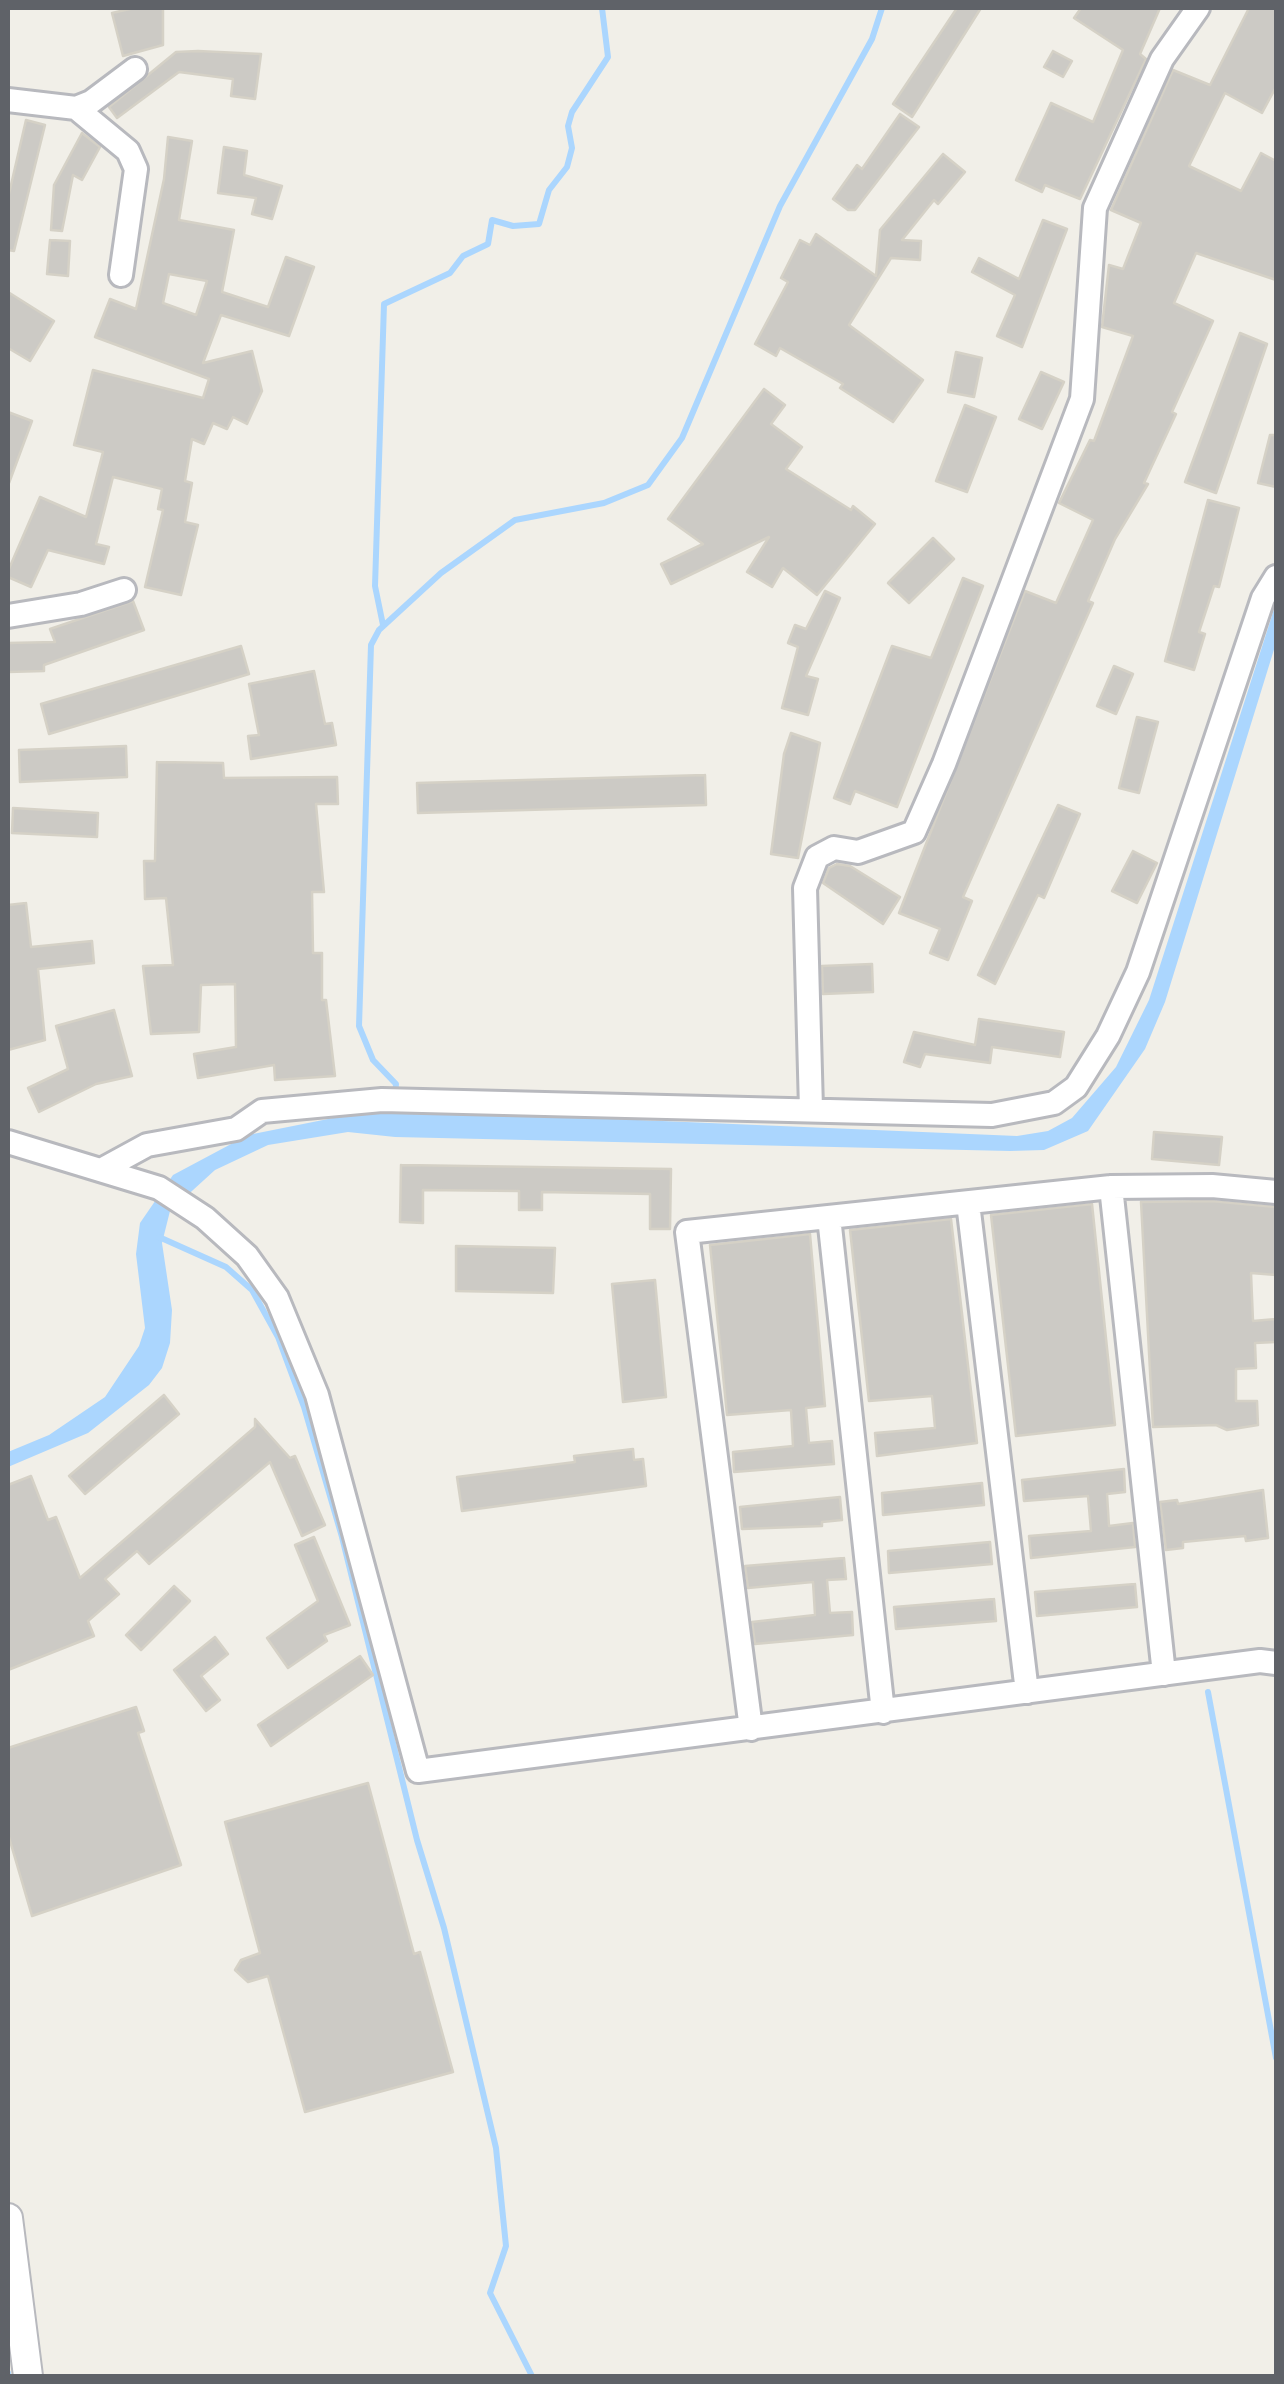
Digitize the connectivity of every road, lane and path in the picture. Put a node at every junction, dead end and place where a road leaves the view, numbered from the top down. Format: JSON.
{"nodes":[{"id":1,"x":1198,"y":8,"type":"edge"},
{"id":2,"x":135,"y":69,"type":"dead end"},
{"id":3,"x":8,"y":100,"type":"edge"},
{"id":4,"x":76,"y":108,"type":"junction"},
{"id":5,"x":121,"y":275,"type":"dead end"},
{"id":6,"x":1276,"y":576,"type":"edge"},
{"id":7,"x":124,"y":590,"type":"dead end"},
{"id":8,"x":8,"y":616,"type":"edge"},
{"id":9,"x":811,"y":1109,"type":"junction"},
{"id":10,"x":8,"y":1142,"type":"edge"},
{"id":11,"x":103,"y":1170,"type":"junction"},
{"id":12,"x":1112,"y":1188,"type":"junction"},
{"id":13,"x":1276,"y":1192,"type":"edge"},
{"id":14,"x":968,"y":1202,"type":"junction"},
{"id":15,"x":828,"y":1217,"type":"junction"},
{"id":16,"x":1276,"y":1658,"type":"edge"},
{"id":17,"x":1164,"y":1674,"type":"junction"},
{"id":18,"x":1028,"y":1692,"type":"junction"},
{"id":19,"x":883,"y":1712,"type":"junction"},
{"id":20,"x":751,"y":1729,"type":"junction"},
{"id":21,"x":8,"y":2218,"type":"edge"},
{"id":22,"x":28,"y":2376,"type":"edge"}],
"edges":[{"from":1,"to":9,"type":"street"},
{"from":2,"to":4,"type":"street"},
{"from":3,"to":4,"type":"street"},
{"from":4,"to":5,"type":"street"},
{"from":6,"to":9,"type":"street"},
{"from":7,"to":8,"type":"street"},
{"from":9,"to":11,"type":"street"},
{"from":10,"to":11,"type":"street"},
{"from":11,"to":20,"type":"street"},
{"from":12,"to":13,"type":"street"},
{"from":12,"to":14,"type":"street"},
{"from":12,"to":17,"type":"street"},
{"from":14,"to":15,"type":"street"},
{"from":14,"to":18,"type":"street"},
{"from":15,"to":19,"type":"street"},
{"from":15,"to":20,"type":"street"},
{"from":16,"to":17,"type":"street"},
{"from":17,"to":18,"type":"street"},
{"from":18,"to":19,"type":"street"},
{"from":19,"to":20,"type":"street"},
{"from":21,"to":22,"type":"street"}]}
